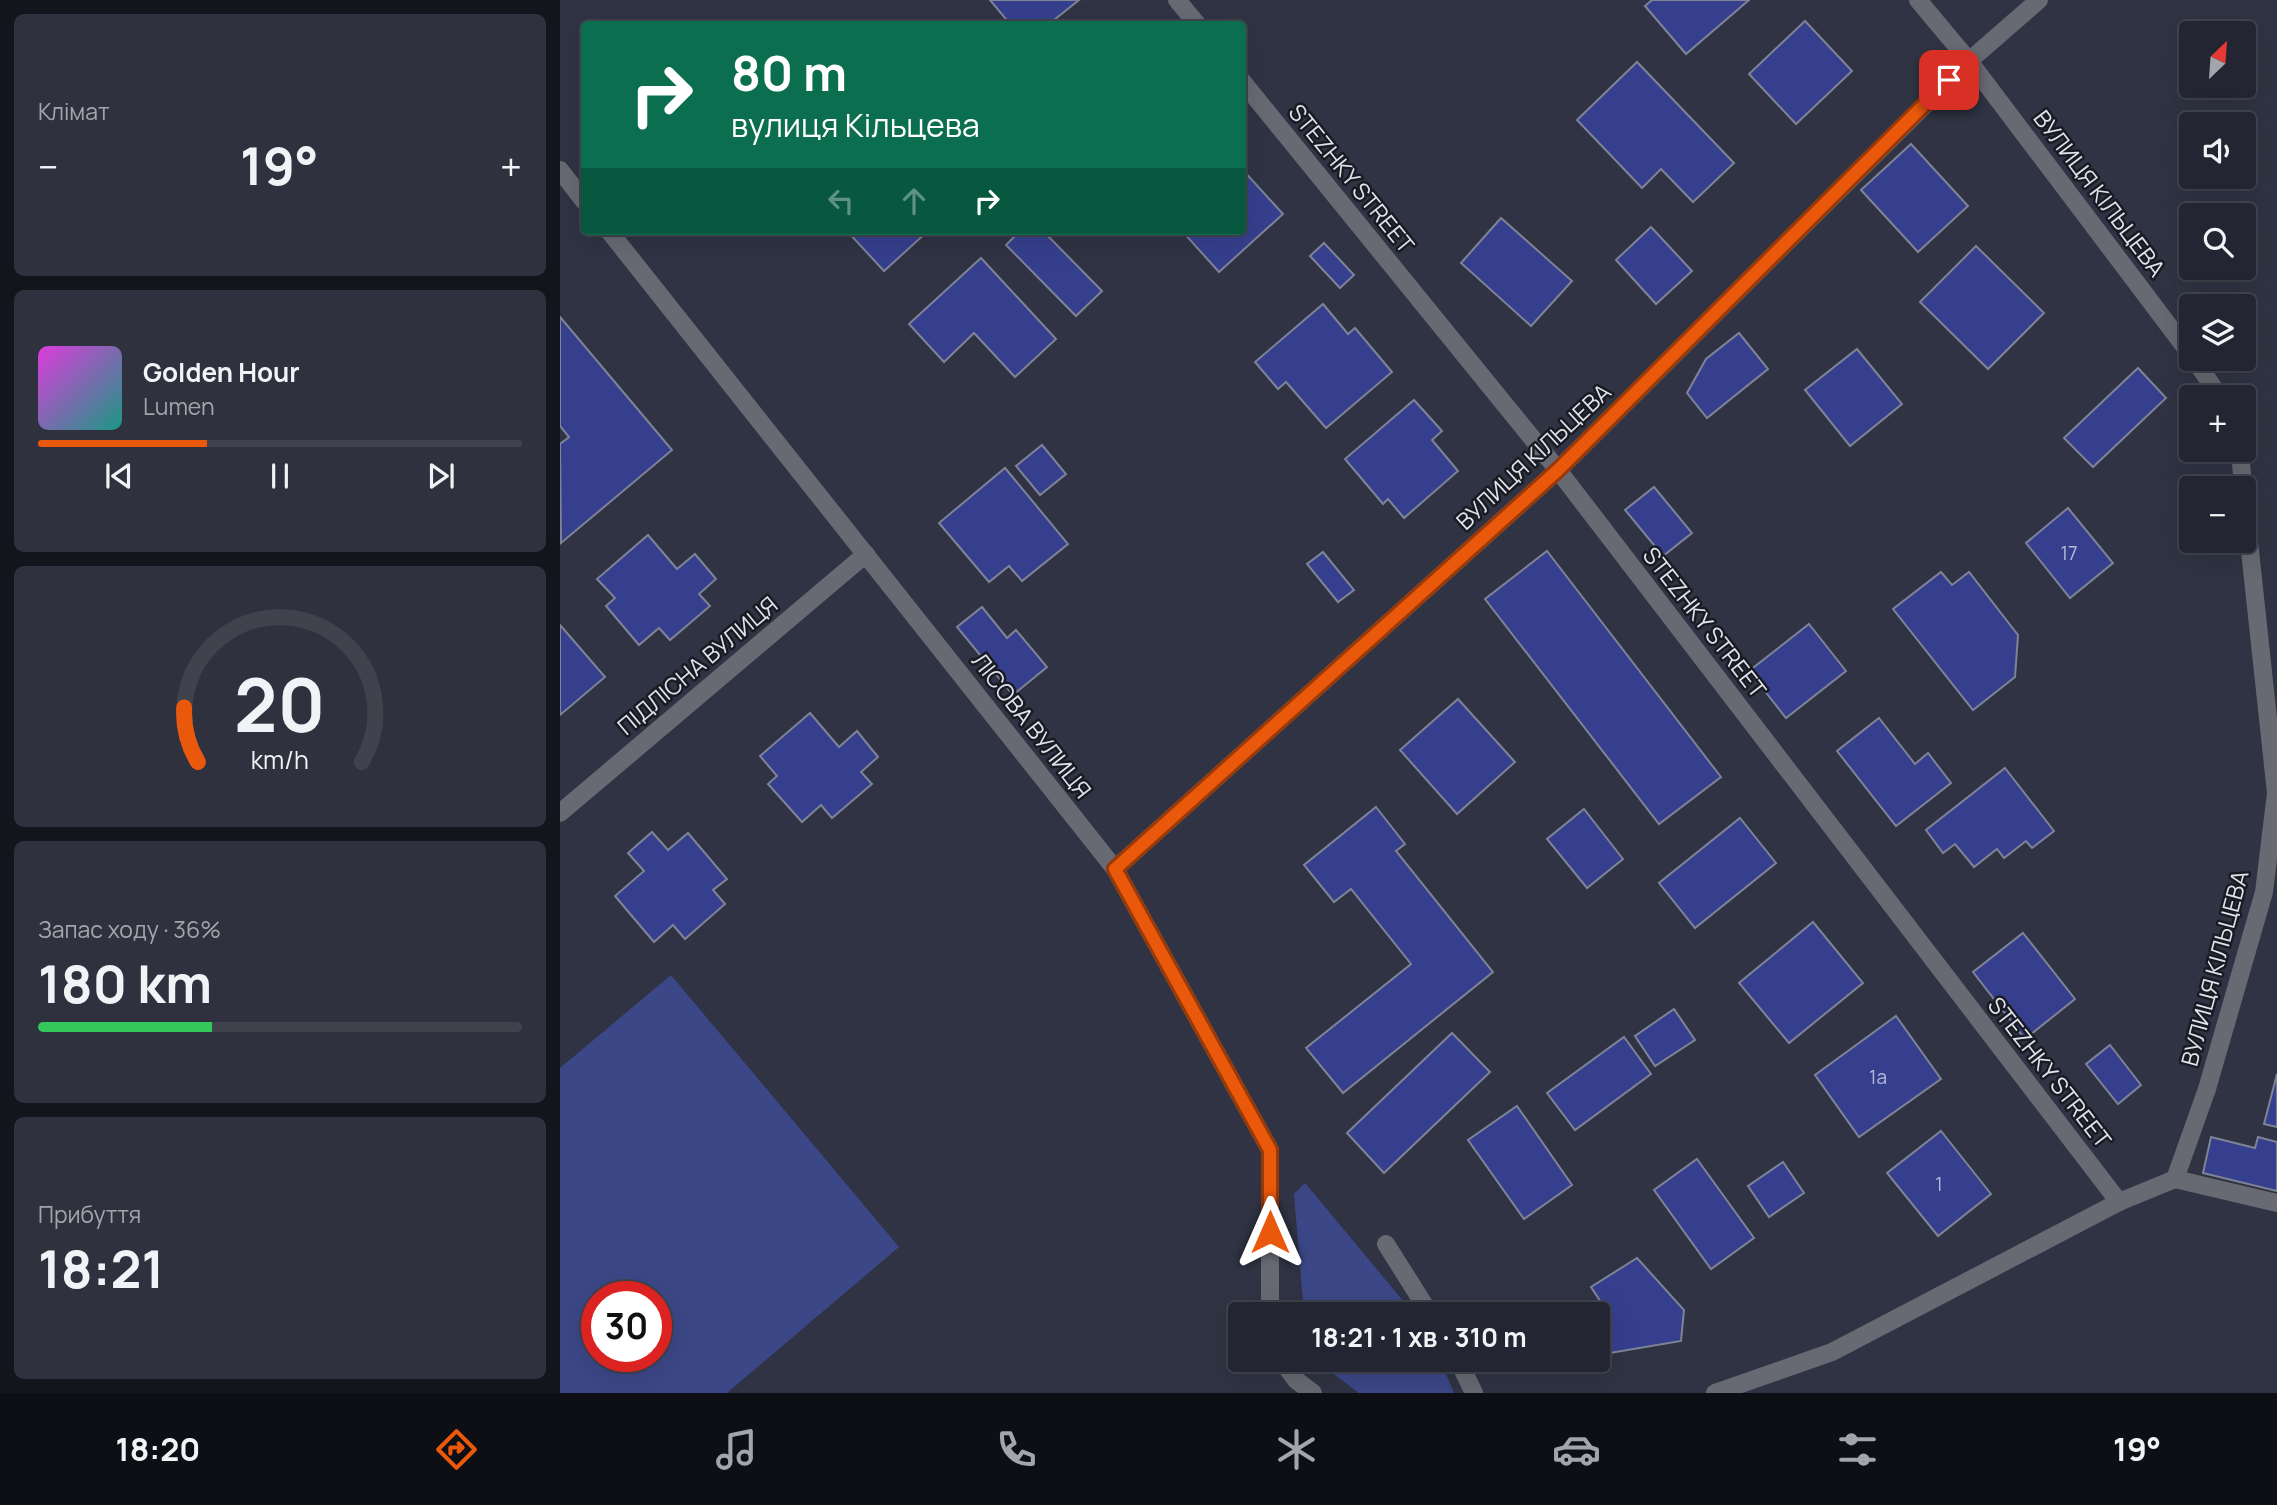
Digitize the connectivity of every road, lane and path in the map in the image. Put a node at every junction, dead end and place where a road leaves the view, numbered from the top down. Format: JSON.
{"nodes":[{"id":1,"x":1177,"y":0,"type":"edge"},
{"id":2,"x":1918,"y":0,"type":"edge"},
{"id":3,"x":2039,"y":0,"type":"edge"},
{"id":4,"x":1194,"y":21,"type":"edge"},
{"id":5,"x":1969,"y":61,"type":"junction"},
{"id":6,"x":1246,"y":86,"type":"edge"},
{"id":7,"x":560,"y":170,"type":"edge"},
{"id":8,"x":581,"y":197,"type":"edge"},
{"id":9,"x":611,"y":235,"type":"edge"},
{"id":10,"x":2179,"y":340,"type":"edge"},
{"id":11,"x":1558,"y":470,"type":"junction"},
{"id":12,"x":2250,"y":553,"type":"edge"},
{"id":13,"x":866,"y":554,"type":"junction"},
{"id":14,"x":560,"y":813,"type":"edge"},
{"id":15,"x":1115,"y":869,"type":"junction"},
{"id":16,"x":2175,"y":1179,"type":"junction"},
{"id":17,"x":2119,"y":1202,"type":"junction"},
{"id":18,"x":2277,"y":1203,"type":"edge"},
{"id":19,"x":1386,"y":1244,"type":"dead end"},
{"id":20,"x":1270,"y":1302,"type":"edge"},
{"id":21,"x":1422,"y":1302,"type":"edge"},
{"id":22,"x":1290,"y":1372,"type":"edge"},
{"id":23,"x":1464,"y":1372,"type":"edge"},
{"id":24,"x":1313,"y":1393,"type":"edge"},
{"id":25,"x":1474,"y":1393,"type":"edge"},
{"id":26,"x":1715,"y":1393,"type":"edge"}],
"edges":[{"from":1,"to":4,"type":"street"},
{"from":2,"to":5,"type":"street"},
{"from":3,"to":5,"type":"street","name":"ВУЛИЦЯ КІЛЬЦЕВА"},
{"from":5,"to":10,"type":"street","name":"ВУЛИЦЯ КІЛЬЦЕВА"},
{"from":5,"to":11,"type":"street","name":"ВУЛИЦЯ КІЛЬЦЕВА"},
{"from":6,"to":11,"type":"street","name":"STEZHKY STREET"},
{"from":7,"to":8,"type":"street"},
{"from":9,"to":13,"type":"street","name":"ЛІСОВА ВУЛИЦЯ"},
{"from":11,"to":15,"type":"street","name":"ВУЛИЦЯ КІЛЬЦЕВА"},
{"from":11,"to":17,"type":"street","name":"STEZHKY STREET"},
{"from":12,"to":16,"type":"street","name":"ВУЛИЦЯ КІЛЬЦЕВА"},
{"from":13,"to":14,"type":"street","name":"ПІДЛІСНА ВУЛИЦЯ"},
{"from":13,"to":15,"type":"street","name":"ЛІСОВА ВУЛИЦЯ"},
{"from":15,"to":20,"type":"street","name":"ЛІСОВА ВУЛИЦЯ"},
{"from":16,"to":17,"type":"street"},
{"from":16,"to":18,"type":"street"},
{"from":17,"to":26,"type":"street"},
{"from":19,"to":21,"type":"street"},
{"from":22,"to":24,"type":"street"},
{"from":23,"to":25,"type":"street"}]}
